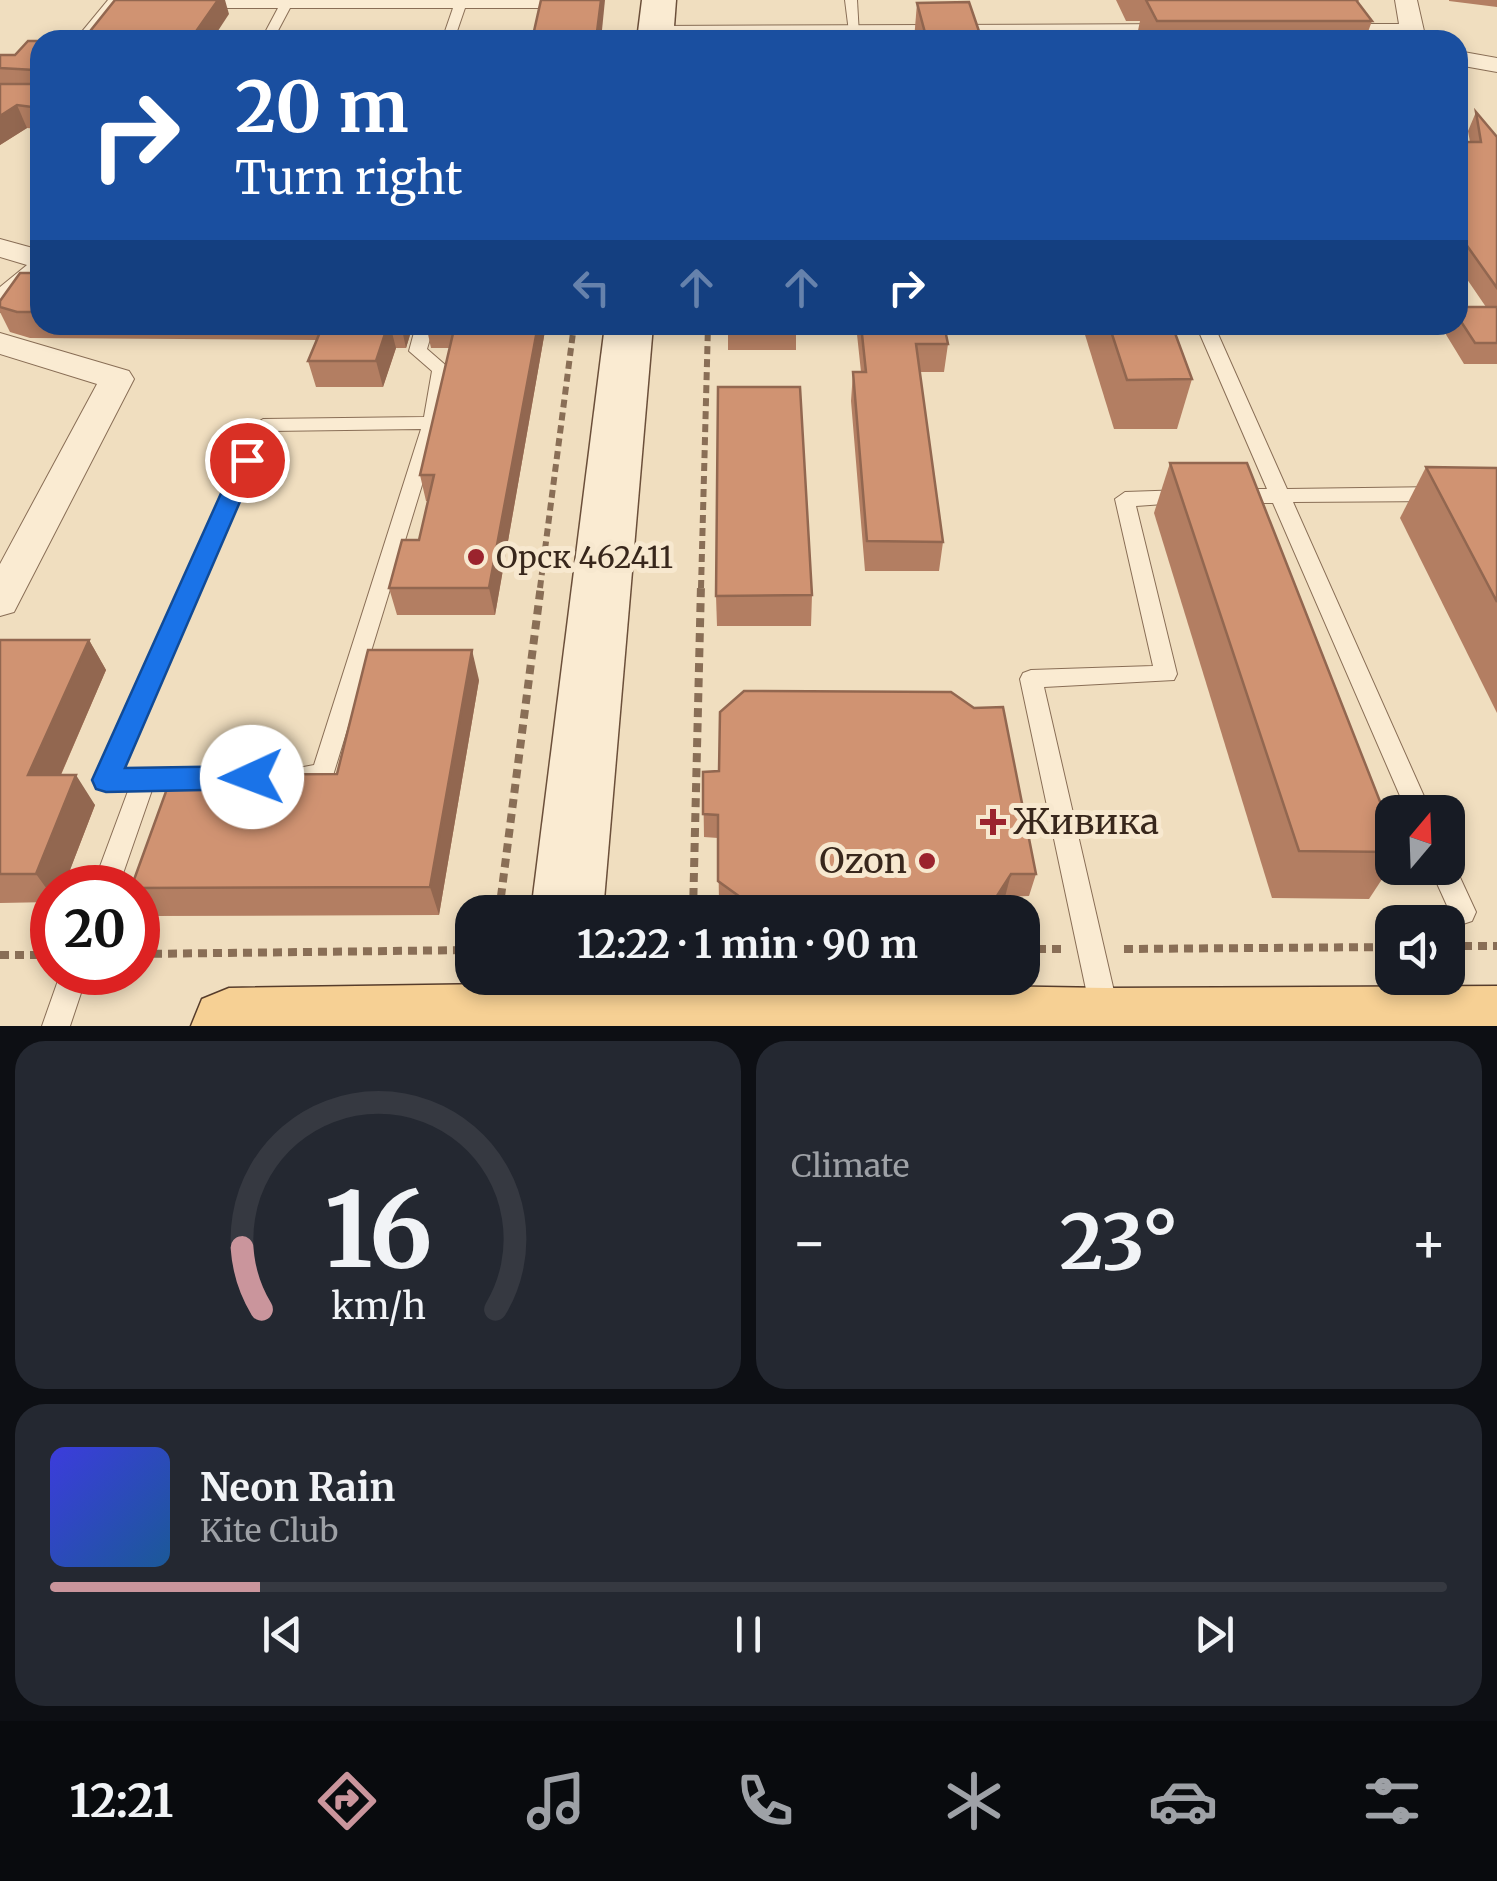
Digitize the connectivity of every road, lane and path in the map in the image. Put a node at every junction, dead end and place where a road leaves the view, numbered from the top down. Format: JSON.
{"nodes":[{"id":1,"x":114,"y":0,"type":"edge"},
{"id":2,"x":218,"y":0,"type":"edge"},
{"id":3,"x":552,"y":0,"type":"edge"},
{"id":4,"x":851,"y":0,"type":"edge"},
{"id":5,"x":1406,"y":0,"type":"edge"},
{"id":6,"x":286,"y":4,"type":"junction"},
{"id":7,"x":460,"y":4,"type":"junction"},
{"id":8,"x":657,"y":24,"type":"edge"},
{"id":9,"x":89,"y":30,"type":"edge"},
{"id":10,"x":272,"y":30,"type":"edge"},
{"id":11,"x":451,"y":30,"type":"edge"},
{"id":12,"x":806,"y":30,"type":"edge"},
{"id":13,"x":855,"y":30,"type":"edge"},
{"id":14,"x":1418,"y":30,"type":"edge"},
{"id":15,"x":1468,"y":62,"type":"edge"},
{"id":16,"x":1497,"y":65,"type":"edge"},
{"id":17,"x":0,"y":248,"type":"edge"},
{"id":18,"x":30,"y":256,"type":"edge"},
{"id":19,"x":30,"y":277,"type":"edge"},
{"id":20,"x":0,"y":303,"type":"edge"},
{"id":21,"x":422,"y":335,"type":"edge"},
{"id":22,"x":573,"y":335,"type":"edge"},
{"id":23,"x":628,"y":335,"type":"edge"},
{"id":24,"x":708,"y":335,"type":"edge"},
{"id":25,"x":1208,"y":335,"type":"edge"},
{"id":26,"x":0,"y":343,"type":"edge"},
{"id":27,"x":432,"y":424,"type":"junction"},
{"id":28,"x":1278,"y":494,"type":"junction"},
{"id":29,"x":1457,"y":494,"type":"edge"},
{"id":30,"x":0,"y":601,"type":"edge"},
{"id":31,"x":283,"y":776,"type":"edge"},
{"id":32,"x":224,"y":778,"type":"edge"},
{"id":33,"x":144,"y":780,"type":"junction"},
{"id":34,"x":1411,"y":795,"type":"edge"},
{"id":35,"x":114,"y":865,"type":"edge"},
{"id":36,"x":501,"y":895,"type":"edge"},
{"id":37,"x":568,"y":895,"type":"edge"},
{"id":38,"x":693,"y":895,"type":"edge"},
{"id":39,"x":1465,"y":946,"type":"edge"},
{"id":40,"x":1497,"y":946,"type":"edge"},
{"id":41,"x":1375,"y":947,"type":"edge"},
{"id":42,"x":1040,"y":949,"type":"edge"},
{"id":43,"x":1090,"y":949,"type":"junction"},
{"id":44,"x":455,"y":950,"type":"edge"},
{"id":45,"x":160,"y":954,"type":"edge"},
{"id":46,"x":30,"y":955,"type":"edge"},
{"id":47,"x":0,"y":956,"type":"edge"},
{"id":48,"x":67,"y":995,"type":"edge"},
{"id":49,"x":556,"y":1008,"type":"edge"},
{"id":50,"x":1497,"y":1024,"type":"edge"},
{"id":51,"x":56,"y":1026,"type":"edge"},
{"id":52,"x":229,"y":1026,"type":"edge"},
{"id":53,"x":1108,"y":1026,"type":"edge"}],
"edges":[{"from":1,"to":9,"type":"lane"},
{"from":2,"to":6,"type":"lane"},
{"from":3,"to":7,"type":"lane"},
{"from":4,"to":13,"type":"lane"},
{"from":5,"to":14,"type":"street"},
{"from":6,"to":7,"type":"lane"},
{"from":6,"to":10,"type":"lane"},
{"from":7,"to":11,"type":"lane"},
{"from":8,"to":12,"type":"street"},
{"from":15,"to":16,"type":"street"},
{"from":17,"to":18,"type":"street"},
{"from":19,"to":20,"type":"street"},
{"from":21,"to":27,"type":"lane"},
{"from":22,"to":36,"type":"path"},
{"from":23,"to":37,"type":"main road"},
{"from":24,"to":38,"type":"path"},
{"from":25,"to":28,"type":"lane"},
{"from":26,"to":30,"type":"street"},
{"from":27,"to":31,"type":"lane"},
{"from":27,"to":33,"type":"lane"},
{"from":28,"to":29,"type":"lane"},
{"from":28,"to":34,"type":"lane"},
{"from":28,"to":43,"type":"lane"},
{"from":32,"to":33,"type":"lane"},
{"from":33,"to":35,"type":"lane"},
{"from":39,"to":40,"type":"path"},
{"from":41,"to":43,"type":"path"},
{"from":42,"to":43,"type":"path"},
{"from":43,"to":53,"type":"lane"},
{"from":44,"to":45,"type":"path"},
{"from":46,"to":47,"type":"path"},
{"from":48,"to":51,"type":"lane"},
{"from":49,"to":52,"type":"main road"},
{"from":49,"to":53,"type":"main road"},
{"from":50,"to":53,"type":"main road"}]}
